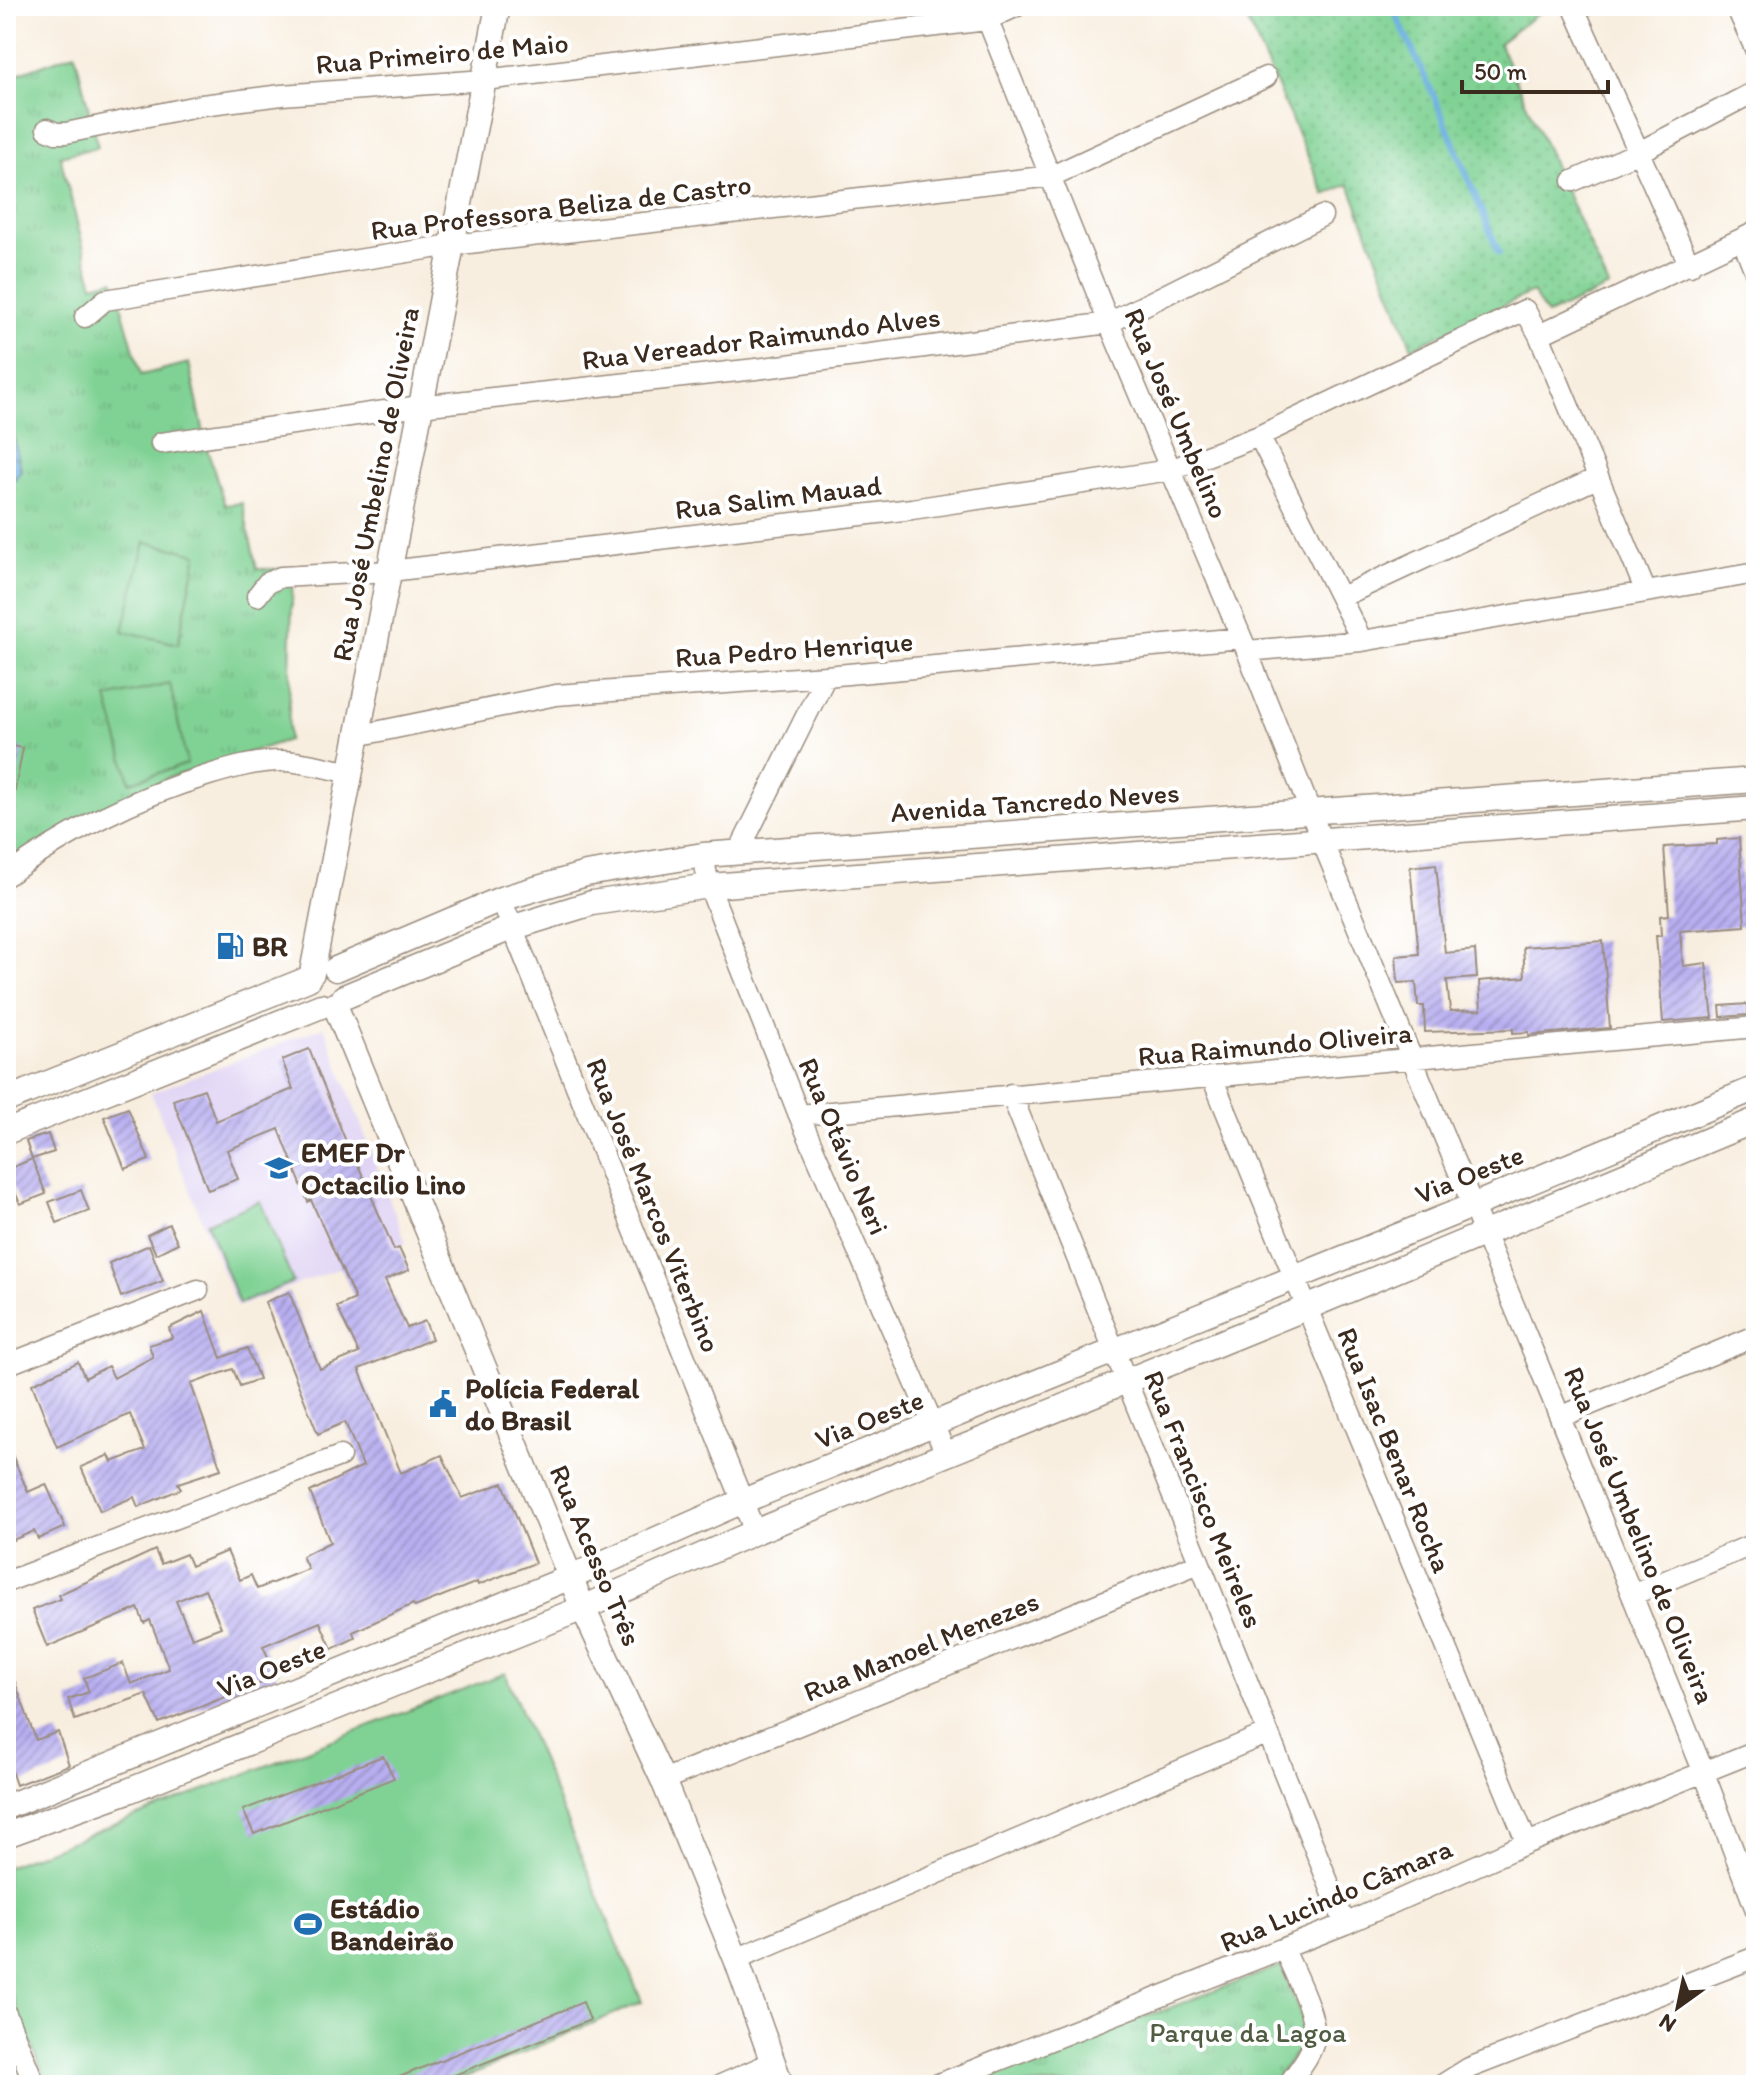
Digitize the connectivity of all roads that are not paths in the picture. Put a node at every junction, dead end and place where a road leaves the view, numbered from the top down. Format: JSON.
{"nodes":[{"id":1,"x":498,"y":6,"type":"edge"},
{"id":2,"x":1017,"y":6,"type":"edge"},
{"id":3,"x":1573,"y":6,"type":"edge"},
{"id":4,"x":1736,"y":6,"type":"edge"},
{"id":5,"x":984,"y":13,"type":"edge"},
{"id":6,"x":1756,"y":51,"type":"edge"},
{"id":7,"x":1266,"y":77,"type":"dead end"},
{"id":8,"x":484,"y":80,"type":"junction"},
{"id":9,"x":1756,"y":91,"type":"edge"},
{"id":10,"x":47,"y":129,"type":"dead end"},
{"id":11,"x":1639,"y":152,"type":"junction"},
{"id":12,"x":1052,"y":176,"type":"junction"},
{"id":13,"x":1573,"y":181,"type":"dead end"},
{"id":14,"x":1322,"y":216,"type":"dead end"},
{"id":15,"x":1749,"y":235,"type":"edge"},
{"id":16,"x":452,"y":245,"type":"junction"},
{"id":17,"x":1690,"y":266,"type":"junction"},
{"id":18,"x":1756,"y":274,"type":"edge"},
{"id":19,"x":85,"y":317,"type":"dead end"},
{"id":20,"x":1109,"y":323,"type":"junction"},
{"id":21,"x":1539,"y":335,"type":"junction"},
{"id":22,"x":420,"y":406,"type":"junction"},
{"id":23,"x":1259,"y":436,"type":"junction"},
{"id":24,"x":161,"y":443,"type":"dead end"},
{"id":25,"x":1170,"y":470,"type":"junction"},
{"id":26,"x":1597,"y":478,"type":"junction"},
{"id":27,"x":390,"y":571,"type":"junction"},
{"id":28,"x":1756,"y":573,"type":"edge"},
{"id":29,"x":1646,"y":592,"type":"junction"},
{"id":30,"x":257,"y":596,"type":"dead end"},
{"id":31,"x":1341,"y":597,"type":"junction"},
{"id":32,"x":1362,"y":641,"type":"junction"},
{"id":33,"x":1244,"y":645,"type":"junction"},
{"id":34,"x":826,"y":676,"type":"junction"},
{"id":35,"x":356,"y":736,"type":"junction"},
{"id":36,"x":349,"y":772,"type":"junction"},
{"id":37,"x":1756,"y":780,"type":"edge"},
{"id":38,"x":1756,"y":808,"type":"edge"},
{"id":39,"x":1311,"y":813,"type":"junction"},
{"id":40,"x":1322,"y":841,"type":"junction"},
{"id":41,"x":739,"y":851,"type":"junction"},
{"id":42,"x":703,"y":855,"type":"junction"},
{"id":43,"x":6,"y":876,"type":"edge"},
{"id":44,"x":709,"y":886,"type":"junction"},
{"id":45,"x":501,"y":899,"type":"junction"},
{"id":46,"x":511,"y":928,"type":"junction"},
{"id":47,"x":322,"y":972,"type":"junction"},
{"id":48,"x":333,"y":1003,"type":"junction"},
{"id":49,"x":187,"y":1027,"type":"junction"},
{"id":50,"x":1756,"y":1027,"type":"edge"},
{"id":51,"x":198,"y":1054,"type":"junction"},
{"id":52,"x":1414,"y":1061,"type":"junction"},
{"id":53,"x":1212,"y":1077,"type":"junction"},
{"id":54,"x":1756,"y":1088,"type":"edge"},
{"id":55,"x":1011,"y":1094,"type":"junction"},
{"id":56,"x":6,"y":1100,"type":"edge"},
{"id":57,"x":799,"y":1115,"type":"junction"},
{"id":58,"x":1756,"y":1120,"type":"edge"},
{"id":59,"x":6,"y":1132,"type":"edge"},
{"id":60,"x":1468,"y":1195,"type":"junction"},
{"id":61,"x":1484,"y":1234,"type":"junction"},
{"id":62,"x":1293,"y":1277,"type":"junction"},
{"id":63,"x":198,"y":1290,"type":"dead end"},
{"id":64,"x":1306,"y":1308,"type":"junction"},
{"id":65,"x":1756,"y":1336,"type":"edge"},
{"id":66,"x":1114,"y":1350,"type":"junction"},
{"id":67,"x":6,"y":1365,"type":"edge"},
{"id":68,"x":1126,"y":1381,"type":"junction"},
{"id":69,"x":1560,"y":1417,"type":"junction"},
{"id":70,"x":934,"y":1425,"type":"junction"},
{"id":71,"x":946,"y":1454,"type":"junction"},
{"id":72,"x":340,"y":1456,"type":"dead end"},
{"id":73,"x":743,"y":1501,"type":"junction"},
{"id":74,"x":755,"y":1532,"type":"junction"},
{"id":75,"x":1756,"y":1543,"type":"edge"},
{"id":76,"x":1199,"y":1563,"type":"junction"},
{"id":77,"x":571,"y":1577,"type":"junction"},
{"id":78,"x":6,"y":1582,"type":"edge"},
{"id":79,"x":1632,"y":1595,"type":"junction"},
{"id":80,"x":583,"y":1608,"type":"junction"},
{"id":81,"x":1268,"y":1733,"type":"junction"},
{"id":82,"x":1756,"y":1751,"type":"edge"},
{"id":83,"x":1704,"y":1773,"type":"junction"},
{"id":84,"x":663,"y":1780,"type":"junction"},
{"id":85,"x":7,"y":1803,"type":"edge"},
{"id":86,"x":13,"y":1833,"type":"edge"},
{"id":87,"x":1527,"y":1843,"type":"junction"},
{"id":88,"x":1756,"y":1910,"type":"edge"},
{"id":89,"x":1345,"y":1924,"type":"junction"},
{"id":90,"x":1284,"y":1949,"type":"junction"},
{"id":91,"x":1756,"y":1957,"type":"edge"},
{"id":92,"x":736,"y":1959,"type":"junction"},
{"id":93,"x":6,"y":2014,"type":"edge"},
{"id":94,"x":12,"y":2048,"type":"edge"},
{"id":95,"x":777,"y":2074,"type":"edge"},
{"id":96,"x":35,"y":2085,"type":"edge"},
{"id":97,"x":721,"y":2085,"type":"edge"},
{"id":98,"x":936,"y":2085,"type":"edge"},
{"id":99,"x":1288,"y":2085,"type":"edge"},
{"id":100,"x":1442,"y":2085,"type":"edge"}],
"edges":[{"from":1,"to":8,"type":"street","name":"Rua José Umbelino de Oliveira"},
{"from":2,"to":5,"type":"street","name":"Rua Primeiro de Maio"},
{"from":3,"to":11,"type":"street"},
{"from":4,"to":6,"type":"street"},
{"from":5,"to":8,"type":"street","name":"Rua Primeiro de Maio"},
{"from":5,"to":12,"type":"street","name":"Rua José Umbelino"},
{"from":7,"to":12,"type":"street","name":"Rua Professora Beliza de Castro"},
{"from":8,"to":10,"type":"street","name":"Rua Primeiro de Maio"},
{"from":8,"to":16,"type":"street","name":"Rua José Umbelino de Oliveira"},
{"from":9,"to":11,"type":"street"},
{"from":11,"to":13,"type":"street"},
{"from":11,"to":17,"type":"street"},
{"from":12,"to":16,"type":"street","name":"Rua Professora Beliza de Castro"},
{"from":12,"to":20,"type":"street","name":"Rua José Umbelino"},
{"from":14,"to":20,"type":"street","name":"Rua Vereador Raimundo Alves"},
{"from":15,"to":17,"type":"street"},
{"from":15,"to":18,"type":"street"},
{"from":16,"to":19,"type":"street","name":"Rua Professora Beliza de Castro"},
{"from":16,"to":22,"type":"street","name":"Rua José Umbelino de Oliveira"},
{"from":17,"to":21,"type":"street"},
{"from":20,"to":22,"type":"street","name":"Rua Vereador Raimundo Alves"},
{"from":20,"to":25,"type":"street","name":"Rua José Umbelino"},
{"from":21,"to":23,"type":"street","name":"Rua Salim Mauad"},
{"from":21,"to":26,"type":"street"},
{"from":22,"to":24,"type":"street"},
{"from":22,"to":27,"type":"street","name":"Rua José Umbelino de Oliveira"},
{"from":23,"to":25,"type":"street","name":"Rua Salim Mauad"},
{"from":23,"to":31,"type":"street"},
{"from":25,"to":27,"type":"street","name":"Rua Salim Mauad"},
{"from":25,"to":33,"type":"street","name":"Rua José Umbelino"},
{"from":26,"to":29,"type":"street"},
{"from":26,"to":31,"type":"street"},
{"from":27,"to":30,"type":"street","name":"Rua Salim Mauad"},
{"from":27,"to":35,"type":"street","name":"Rua José Umbelino de Oliveira"},
{"from":28,"to":29,"type":"street","name":"Rua Pedro Henrique"},
{"from":29,"to":32,"type":"street","name":"Rua Pedro Henrique"},
{"from":31,"to":32,"type":"street"},
{"from":32,"to":33,"type":"street","name":"Rua Pedro Henrique"},
{"from":33,"to":34,"type":"street","name":"Rua Pedro Henrique"},
{"from":33,"to":39,"type":"street","name":"Rua José Umbelino"},
{"from":34,"to":35,"type":"street","name":"Rua Pedro Henrique"},
{"from":34,"to":41,"type":"street"},
{"from":35,"to":36,"type":"street","name":"Rua José Umbelino de Oliveira"},
{"from":36,"to":43,"type":"street"},
{"from":36,"to":47,"type":"street","name":"Rua José Umbelino de Oliveira"},
{"from":37,"to":39,"type":"street","name":"Avenida Tancredo Neves"},
{"from":38,"to":40,"type":"street"},
{"from":39,"to":40,"type":"street","name":"Rua José Umbelino"},
{"from":39,"to":41,"type":"street","name":"Avenida Tancredo Neves"},
{"from":40,"to":44,"type":"street"},
{"from":40,"to":52,"type":"street","name":"Rua José Umbelino"},
{"from":41,"to":42,"type":"street","name":"Avenida Tancredo Neves"},
{"from":42,"to":44,"type":"street","name":"Rua Otávio Neri"},
{"from":42,"to":45,"type":"street","name":"Avenida Tancredo Neves"},
{"from":44,"to":46,"type":"street"},
{"from":44,"to":57,"type":"street","name":"Rua Otávio Neri"},
{"from":45,"to":46,"type":"street","name":"Rua José Marcos Viterbino"},
{"from":45,"to":47,"type":"street","name":"Avenida Tancredo Neves"},
{"from":46,"to":48,"type":"street"},
{"from":46,"to":73,"type":"street","name":"Rua José Marcos Viterbino"},
{"from":47,"to":48,"type":"street"},
{"from":47,"to":48,"type":"street"},
{"from":47,"to":49,"type":"street","name":"Avenida Tancredo Neves"},
{"from":48,"to":51,"type":"street"},
{"from":48,"to":77,"type":"street","name":"Rua Acesso Três"},
{"from":49,"to":51,"type":"street"},
{"from":49,"to":56,"type":"street","name":"Avenida Tancredo Neves"},
{"from":50,"to":52,"type":"street","name":"Rua Raimundo Oliveira"},
{"from":51,"to":59,"type":"street"},
{"from":52,"to":53,"type":"street","name":"Rua Raimundo Oliveira"},
{"from":52,"to":60,"type":"street","name":"Rua José Umbelino de Oliveira"},
{"from":53,"to":55,"type":"street","name":"Rua Raimundo Oliveira"},
{"from":53,"to":62,"type":"street","name":"Rua Isac Benar Rocha"},
{"from":54,"to":60,"type":"street","name":"Via Oeste"},
{"from":55,"to":57,"type":"street","name":"Rua Raimundo Oliveira"},
{"from":55,"to":66,"type":"street","name":"Rua Francisco Meireles"},
{"from":57,"to":70,"type":"street","name":"Rua Otávio Neri"},
{"from":58,"to":61,"type":"street"},
{"from":60,"to":61,"type":"street","name":"Rua José Umbelino de Oliveira"},
{"from":60,"to":62,"type":"street","name":"Via Oeste"},
{"from":61,"to":64,"type":"street"},
{"from":61,"to":69,"type":"street","name":"Rua José Umbelino de Oliveira"},
{"from":62,"to":64,"type":"street","name":"Rua Isac Benar Rocha"},
{"from":62,"to":66,"type":"street","name":"Via Oeste"},
{"from":63,"to":67,"type":"street"},
{"from":64,"to":68,"type":"street"},
{"from":64,"to":87,"type":"street","name":"Rua Isac Benar Rocha"},
{"from":65,"to":69,"type":"street"},
{"from":66,"to":68,"type":"street","name":"Rua Francisco Meireles"},
{"from":66,"to":70,"type":"street","name":"Via Oeste"},
{"from":68,"to":71,"type":"street"},
{"from":68,"to":76,"type":"street","name":"Rua Francisco Meireles"},
{"from":69,"to":79,"type":"street","name":"Rua José Umbelino de Oliveira"},
{"from":70,"to":71,"type":"street","name":"Rua Otávio Neri"},
{"from":70,"to":73,"type":"street","name":"Via Oeste"},
{"from":71,"to":74,"type":"street"},
{"from":72,"to":78,"type":"street"},
{"from":73,"to":74,"type":"street","name":"Rua José Marcos Viterbino"},
{"from":73,"to":77,"type":"street","name":"Via Oeste"},
{"from":74,"to":80,"type":"street"},
{"from":75,"to":79,"type":"street"},
{"from":76,"to":81,"type":"street","name":"Rua Francisco Meireles"},
{"from":76,"to":84,"type":"street","name":"Rua Manoel Menezes"},
{"from":77,"to":80,"type":"street","name":"Rua Acesso Três"},
{"from":77,"to":85,"type":"street","name":"Via Oeste"},
{"from":79,"to":83,"type":"street","name":"Rua José Umbelino de Oliveira"},
{"from":80,"to":84,"type":"street","name":"Rua Acesso Três"},
{"from":80,"to":86,"type":"street"},
{"from":81,"to":89,"type":"street","name":"Rua Francisco Meireles"},
{"from":81,"to":92,"type":"street"},
{"from":82,"to":83,"type":"street","name":"Rua Lucindo Câmara"},
{"from":83,"to":87,"type":"street","name":"Rua Lucindo Câmara"},
{"from":83,"to":88,"type":"street","name":"Rua José Umbelino de Oliveira"},
{"from":84,"to":92,"type":"street","name":"Rua Acesso Três"},
{"from":85,"to":86,"type":"street"},
{"from":87,"to":89,"type":"street","name":"Rua Lucindo Câmara"},
{"from":89,"to":90,"type":"street","name":"Rua Lucindo Câmara"},
{"from":90,"to":98,"type":"street","name":"Rua Lucindo Câmara"},
{"from":90,"to":99,"type":"street"},
{"from":91,"to":100,"type":"street"},
{"from":92,"to":95,"type":"street","name":"Rua Acesso Três"},
{"from":93,"to":94,"type":"street"},
{"from":94,"to":96,"type":"street"},
{"from":95,"to":97,"type":"street"}]}
